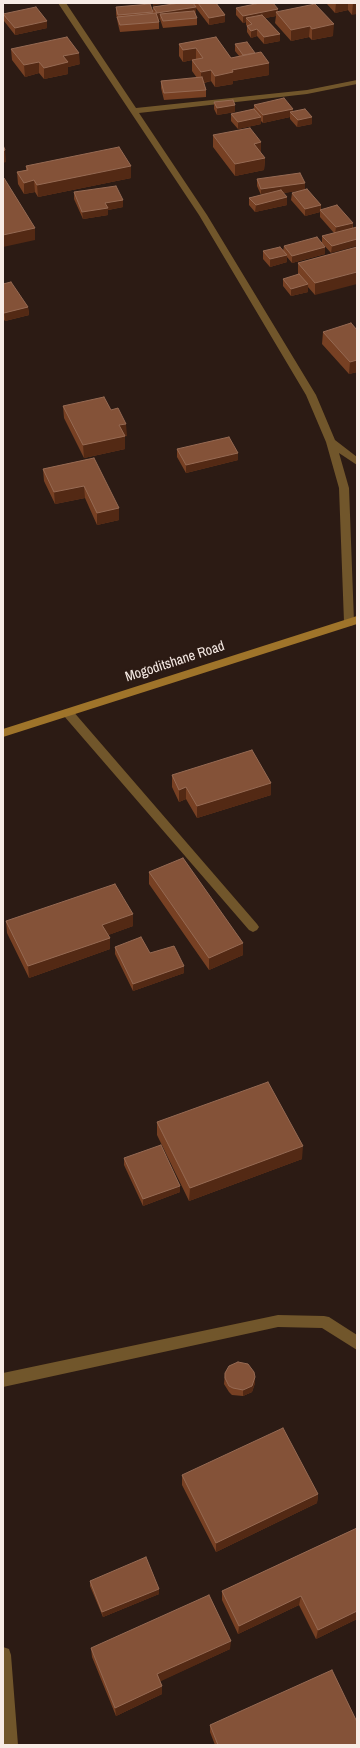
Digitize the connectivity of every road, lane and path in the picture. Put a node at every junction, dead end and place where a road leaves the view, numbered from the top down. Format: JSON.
{"nodes":[{"id":1,"x":62,"y":3,"type":"edge"},
{"id":2,"x":357,"y":82,"type":"edge"},
{"id":3,"x":134,"y":111,"type":"junction"},
{"id":4,"x":331,"y":442,"type":"junction"},
{"id":5,"x":357,"y":462,"type":"edge"},
{"id":6,"x":353,"y":621,"type":"edge"},
{"id":7,"x":68,"y":713,"type":"junction"},
{"id":8,"x":3,"y":733,"type":"edge"},
{"id":9,"x":253,"y":927,"type":"dead end"},
{"id":10,"x":357,"y":1343,"type":"edge"},
{"id":11,"x":3,"y":1380,"type":"edge"},
{"id":12,"x":3,"y":1655,"type":"edge"},
{"id":13,"x":10,"y":1745,"type":"edge"}],
"edges":[{"from":1,"to":3,"type":"street"},
{"from":2,"to":3,"type":"street"},
{"from":3,"to":4,"type":"street"},
{"from":4,"to":5,"type":"street"},
{"from":4,"to":6,"type":"street"},
{"from":6,"to":7,"type":"main road","name":"Mogoditshane Road"},
{"from":7,"to":8,"type":"main road","name":"Mogoditshane Road"},
{"from":7,"to":9,"type":"street"},
{"from":10,"to":11,"type":"street"},
{"from":12,"to":13,"type":"street"}]}
